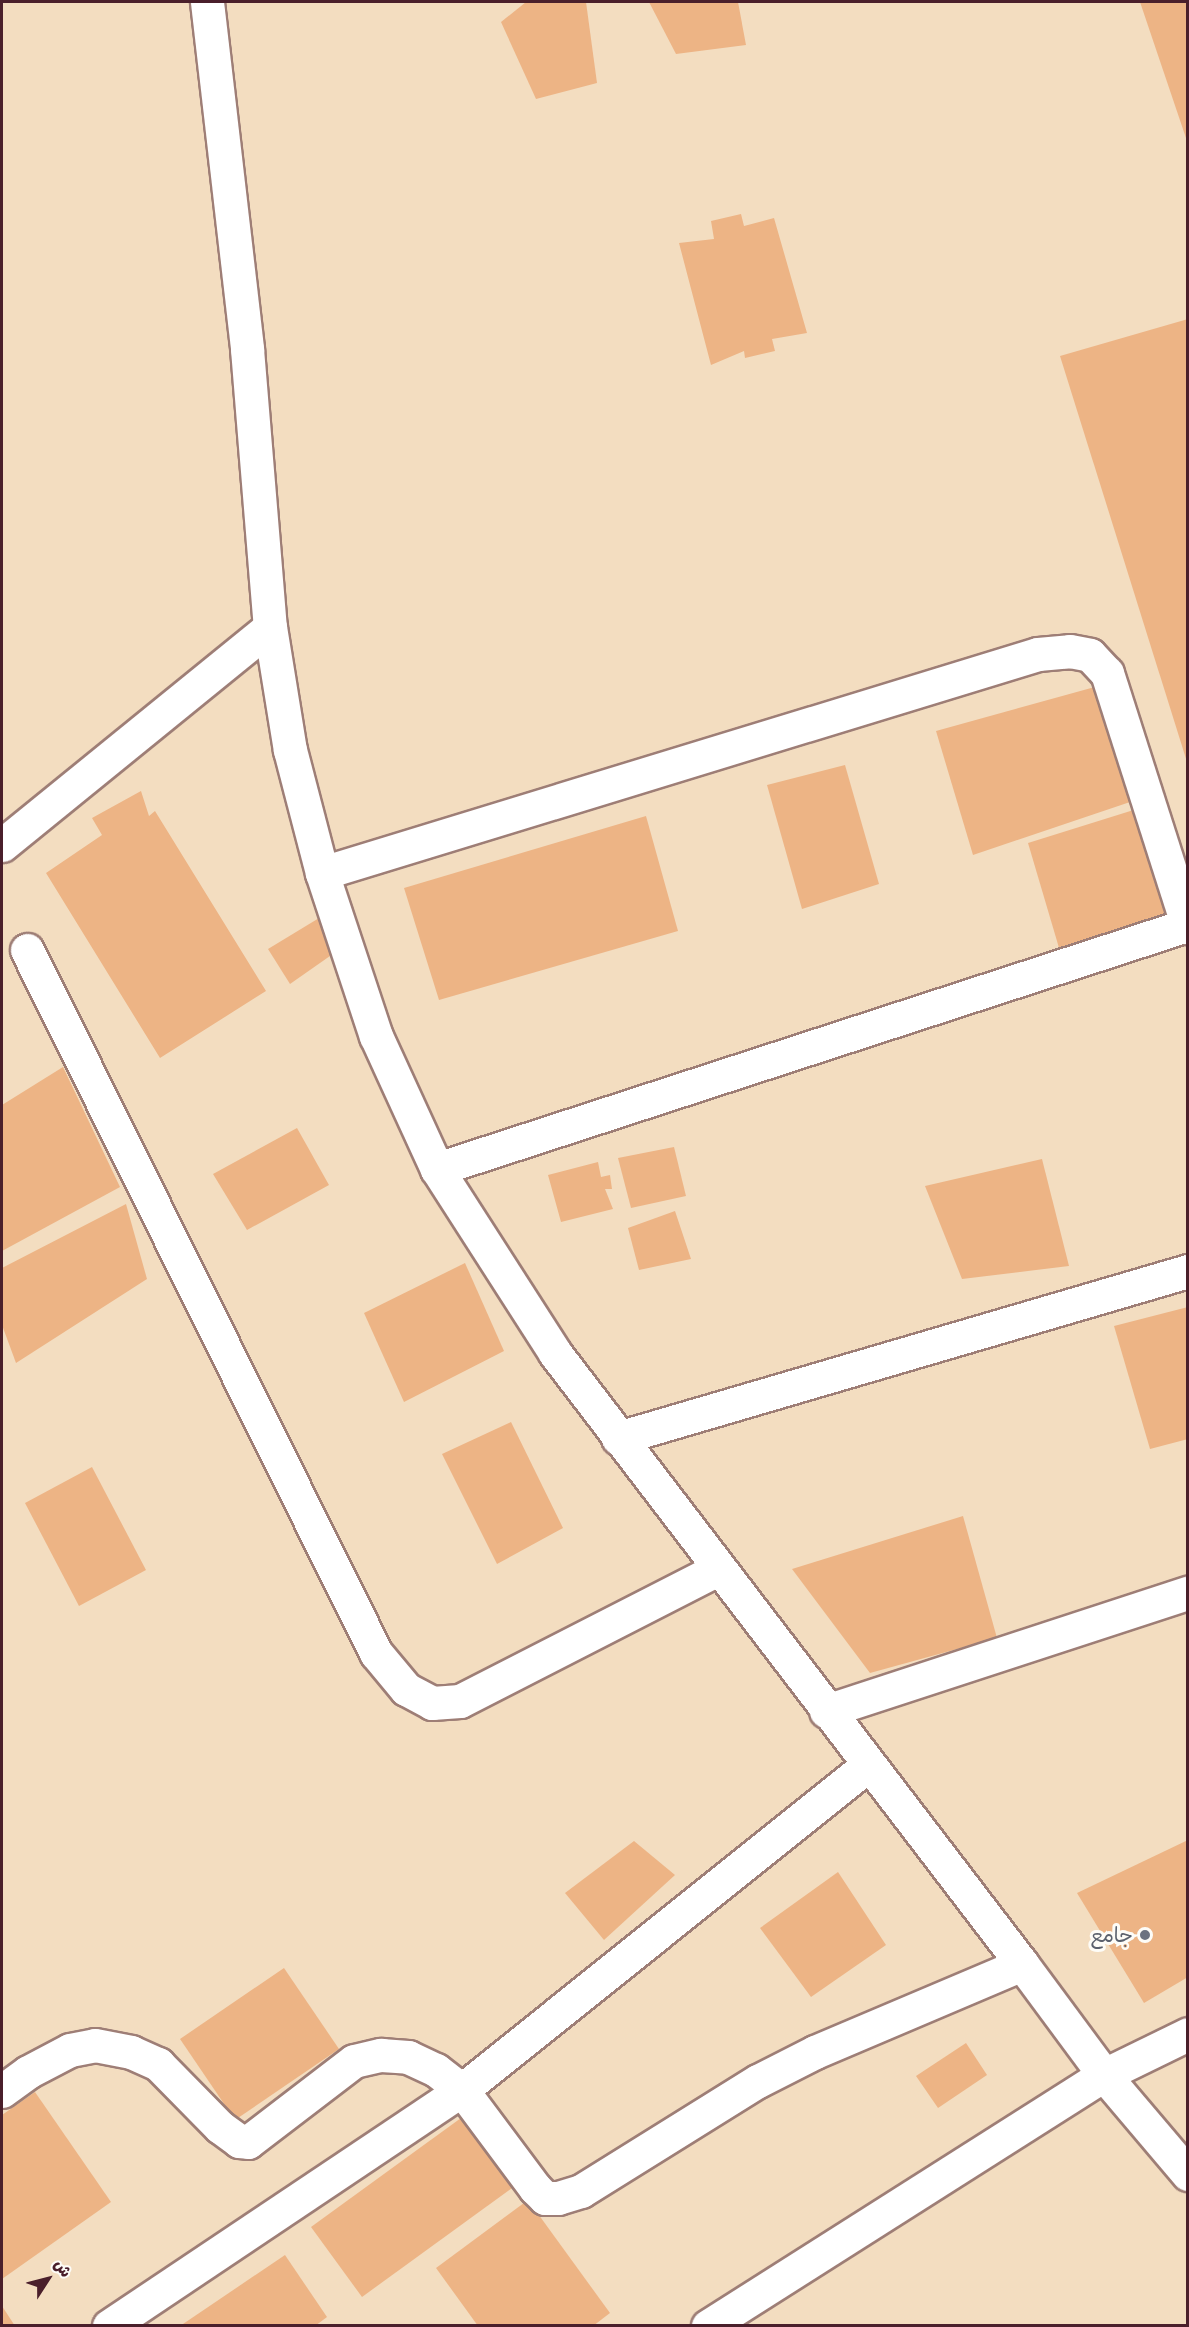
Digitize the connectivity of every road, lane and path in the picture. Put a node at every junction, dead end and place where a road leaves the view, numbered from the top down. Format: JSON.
{"nodes":[{"id":1,"x":207,"y":2,"type":"edge"},
{"id":2,"x":270,"y":627,"type":"junction"},
{"id":3,"x":2,"y":844,"type":"edge"},
{"id":4,"x":322,"y":873,"type":"junction"},
{"id":5,"x":1187,"y":926,"type":"edge"},
{"id":6,"x":27,"y":950,"type":"dead end"},
{"id":7,"x":437,"y":1169,"type":"junction"},
{"id":8,"x":1188,"y":1271,"type":"edge"},
{"id":9,"x":618,"y":1438,"type":"junction"},
{"id":10,"x":718,"y":1569,"type":"junction"},
{"id":11,"x":1188,"y":1593,"type":"edge"},
{"id":12,"x":826,"y":1711,"type":"junction"},
{"id":13,"x":868,"y":1765,"type":"junction"},
{"id":14,"x":1022,"y":1964,"type":"junction"},
{"id":15,"x":1188,"y":2034,"type":"edge"},
{"id":16,"x":1104,"y":2075,"type":"junction"},
{"id":17,"x":462,"y":2090,"type":"junction"},
{"id":18,"x":2,"y":2091,"type":"edge"},
{"id":19,"x":1188,"y":2174,"type":"edge"},
{"id":20,"x":109,"y":2325,"type":"edge"},
{"id":21,"x":708,"y":2325,"type":"edge"}],
"edges":[{"from":1,"to":2,"type":"street"},
{"from":2,"to":3,"type":"street"},
{"from":2,"to":4,"type":"street"},
{"from":4,"to":5,"type":"street"},
{"from":4,"to":7,"type":"street"},
{"from":5,"to":7,"type":"street"},
{"from":6,"to":10,"type":"street"},
{"from":7,"to":9,"type":"street"},
{"from":8,"to":9,"type":"street"},
{"from":9,"to":10,"type":"street"},
{"from":10,"to":12,"type":"street"},
{"from":11,"to":12,"type":"street"},
{"from":12,"to":13,"type":"street"},
{"from":13,"to":14,"type":"street"},
{"from":13,"to":17,"type":"street"},
{"from":14,"to":16,"type":"street"},
{"from":14,"to":17,"type":"street"},
{"from":15,"to":16,"type":"street"},
{"from":16,"to":19,"type":"street"},
{"from":16,"to":21,"type":"street"},
{"from":17,"to":18,"type":"street"},
{"from":17,"to":20,"type":"street"}]}
